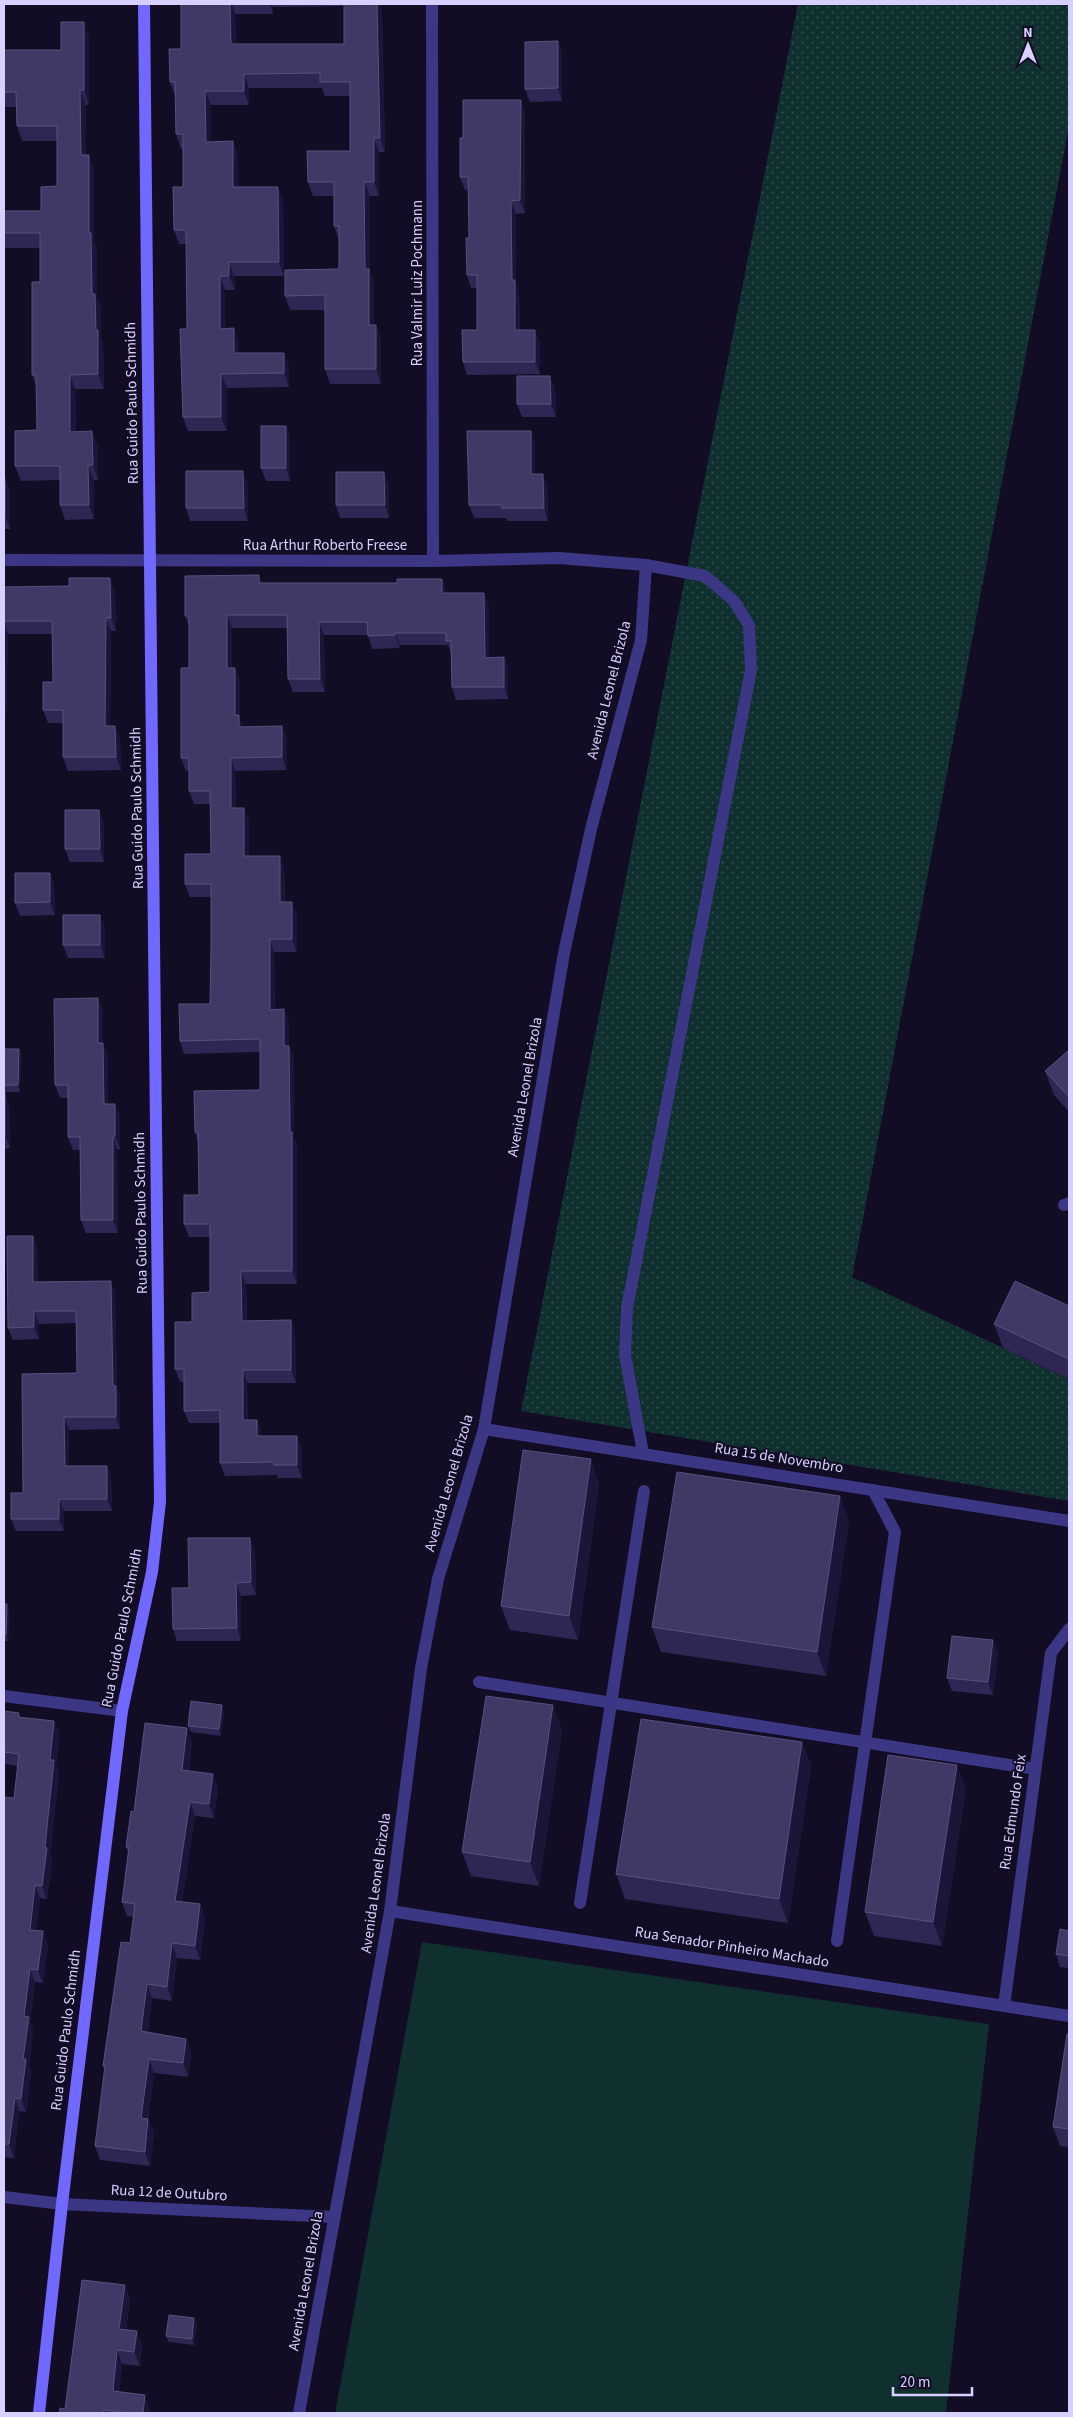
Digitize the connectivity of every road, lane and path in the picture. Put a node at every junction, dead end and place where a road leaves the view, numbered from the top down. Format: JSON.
{"nodes":[{"id":1,"x":144,"y":4,"type":"edge"},
{"id":2,"x":432,"y":4,"type":"edge"},
{"id":3,"x":4,"y":560,"type":"edge"},
{"id":4,"x":151,"y":560,"type":"junction"},
{"id":5,"x":433,"y":562,"type":"junction"},
{"id":6,"x":646,"y":565,"type":"junction"},
{"id":7,"x":484,"y":1429,"type":"junction"},
{"id":8,"x":643,"y":1453,"type":"junction"},
{"id":9,"x":873,"y":1490,"type":"junction"},
{"id":10,"x":644,"y":1491,"type":"dead end"},
{"id":11,"x":1069,"y":1521,"type":"edge"},
{"id":12,"x":1069,"y":1629,"type":"edge"},
{"id":13,"x":479,"y":1682,"type":"dead end"},
{"id":14,"x":4,"y":1696,"type":"edge"},
{"id":15,"x":611,"y":1702,"type":"junction"},
{"id":16,"x":122,"y":1711,"type":"junction"},
{"id":17,"x":865,"y":1743,"type":"junction"},
{"id":18,"x":1035,"y":1768,"type":"junction"},
{"id":19,"x":580,"y":1903,"type":"dead end"},
{"id":20,"x":390,"y":1911,"type":"junction"},
{"id":21,"x":837,"y":1941,"type":"dead end"},
{"id":22,"x":1004,"y":2006,"type":"junction"},
{"id":23,"x":1069,"y":2016,"type":"edge"},
{"id":24,"x":4,"y":2197,"type":"edge"},
{"id":25,"x":62,"y":2204,"type":"junction"},
{"id":26,"x":334,"y":2217,"type":"junction"},
{"id":27,"x":39,"y":2413,"type":"edge"},
{"id":28,"x":299,"y":2413,"type":"edge"}],
"edges":[{"from":1,"to":4,"type":"street","name":"Rua Guido Paulo Schmidh"},
{"from":2,"to":5,"type":"street","name":"Rua Valmir Luiz Pochmann"},
{"from":3,"to":4,"type":"street","name":"Rua Arthur Roberto Freese"},
{"from":4,"to":5,"type":"street","name":"Rua Arthur Roberto Freese"},
{"from":4,"to":16,"type":"street","name":"Rua Guido Paulo Schmidh"},
{"from":5,"to":6,"type":"street","name":"Rua Arthur Roberto Freese"},
{"from":6,"to":7,"type":"street","name":"Avenida Leonel Brizola"},
{"from":6,"to":8,"type":"street","name":"Rua Arthur Roberto Freese"},
{"from":7,"to":8,"type":"street","name":"Rua 15 de Novembro"},
{"from":7,"to":20,"type":"street","name":"Avenida Leonel Brizola"},
{"from":8,"to":9,"type":"street","name":"Rua 15 de Novembro"},
{"from":9,"to":11,"type":"street","name":"Rua 15 de Novembro"},
{"from":9,"to":17,"type":"street"},
{"from":10,"to":15,"type":"street"},
{"from":12,"to":18,"type":"street","name":"Rua Edmundo Feix"},
{"from":13,"to":15,"type":"street"},
{"from":14,"to":16,"type":"street"},
{"from":15,"to":17,"type":"street"},
{"from":15,"to":19,"type":"street"},
{"from":16,"to":25,"type":"street","name":"Rua Guido Paulo Schmidh"},
{"from":17,"to":18,"type":"street"},
{"from":17,"to":21,"type":"street"},
{"from":18,"to":22,"type":"street","name":"Rua Edmundo Feix"},
{"from":20,"to":22,"type":"street","name":"Rua Senador Pinheiro Machado"},
{"from":20,"to":26,"type":"street","name":"Avenida Leonel Brizola"},
{"from":22,"to":23,"type":"street","name":"Rua Senador Pinheiro Machado"},
{"from":24,"to":25,"type":"street","name":"Rua 12 de Outubro"},
{"from":25,"to":26,"type":"street","name":"Rua 12 de Outubro"},
{"from":25,"to":27,"type":"street","name":"Rua Guido Paulo Schmidh"},
{"from":26,"to":28,"type":"street","name":"Avenida Leonel Brizola"}]}
